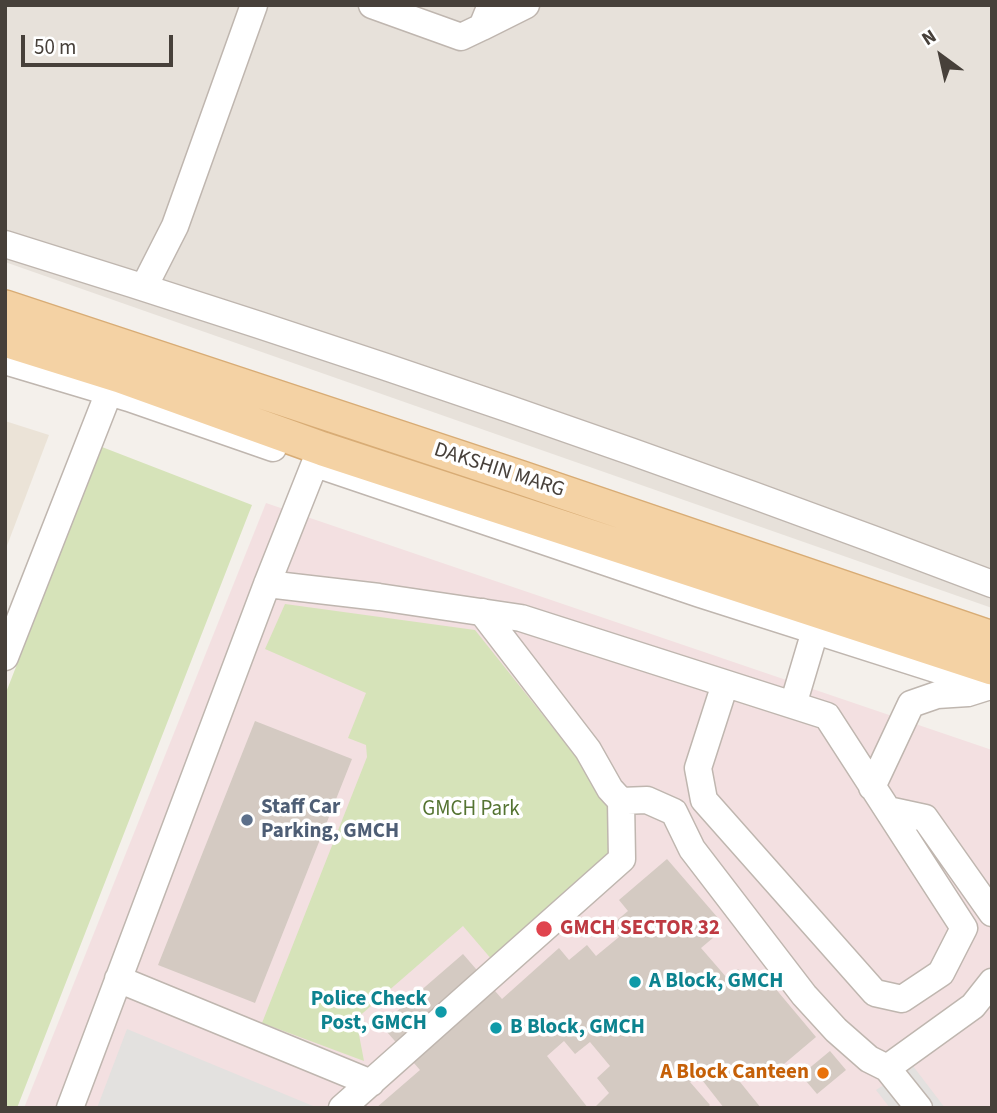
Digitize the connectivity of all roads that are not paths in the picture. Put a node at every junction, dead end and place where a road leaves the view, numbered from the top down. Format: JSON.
{"nodes":[{"id":1,"x":254,"y":5,"type":"edge"},
{"id":2,"x":372,"y":5,"type":"edge"},
{"id":3,"x":526,"y":5,"type":"edge"},
{"id":4,"x":486,"y":16,"type":"edge"},
{"id":5,"x":5,"y":244,"type":"edge"},
{"id":6,"x":144,"y":287,"type":"junction"},
{"id":7,"x":5,"y":307,"type":"edge"},
{"id":8,"x":5,"y":340,"type":"edge"},
{"id":9,"x":5,"y":361,"type":"edge"},
{"id":10,"x":109,"y":392,"type":"junction"},
{"id":11,"x":315,"y":463,"type":"junction"},
{"id":12,"x":267,"y":584,"type":"junction"},
{"id":13,"x":992,"y":584,"type":"edge"},
{"id":14,"x":482,"y":612,"type":"junction"},
{"id":15,"x":815,"y":631,"type":"junction"},
{"id":16,"x":992,"y":638,"type":"edge"},
{"id":17,"x":5,"y":657,"type":"edge"},
{"id":18,"x":991,"y":680,"type":"edge"},
{"id":19,"x":725,"y":684,"type":"junction"},
{"id":20,"x":793,"y":705,"type":"junction"},
{"id":21,"x":872,"y":787,"type":"junction"},
{"id":22,"x":621,"y":801,"type":"junction"},
{"id":23,"x":888,"y":810,"type":"junction"},
{"id":24,"x":992,"y":913,"type":"edge"},
{"id":25,"x":118,"y":979,"type":"junction"},
{"id":26,"x":992,"y":982,"type":"edge"},
{"id":27,"x":887,"y":1068,"type":"junction"},
{"id":28,"x":371,"y":1083,"type":"junction"},
{"id":29,"x":70,"y":1108,"type":"edge"},
{"id":30,"x":342,"y":1108,"type":"edge"},
{"id":31,"x":919,"y":1108,"type":"edge"}],
"edges":[{"from":1,"to":6,"type":"street"},
{"from":2,"to":4,"type":"street"},
{"from":3,"to":4,"type":"street"},
{"from":5,"to":6,"type":"street"},
{"from":6,"to":13,"type":"street"},
{"from":7,"to":16,"type":"main road","name":"DAKSHIN MARG"},
{"from":8,"to":18,"type":"main road","name":"DAKSHIN MARG"},
{"from":9,"to":10,"type":"street"},
{"from":10,"to":11,"type":"street"},
{"from":10,"to":17,"type":"street"},
{"from":11,"to":12,"type":"street"},
{"from":11,"to":15,"type":"street"},
{"from":12,"to":14,"type":"street"},
{"from":12,"to":25,"type":"street"},
{"from":14,"to":19,"type":"street"},
{"from":14,"to":22,"type":"street"},
{"from":15,"to":18,"type":"street"},
{"from":15,"to":20,"type":"street"},
{"from":18,"to":21,"type":"street"},
{"from":19,"to":20,"type":"street"},
{"from":19,"to":23,"type":"street"},
{"from":20,"to":21,"type":"street"},
{"from":21,"to":23,"type":"street"},
{"from":22,"to":27,"type":"street"},
{"from":22,"to":28,"type":"street"},
{"from":23,"to":24,"type":"street"},
{"from":25,"to":28,"type":"street"},
{"from":25,"to":29,"type":"street"},
{"from":26,"to":27,"type":"street"},
{"from":27,"to":31,"type":"street"},
{"from":28,"to":30,"type":"street"}]}
